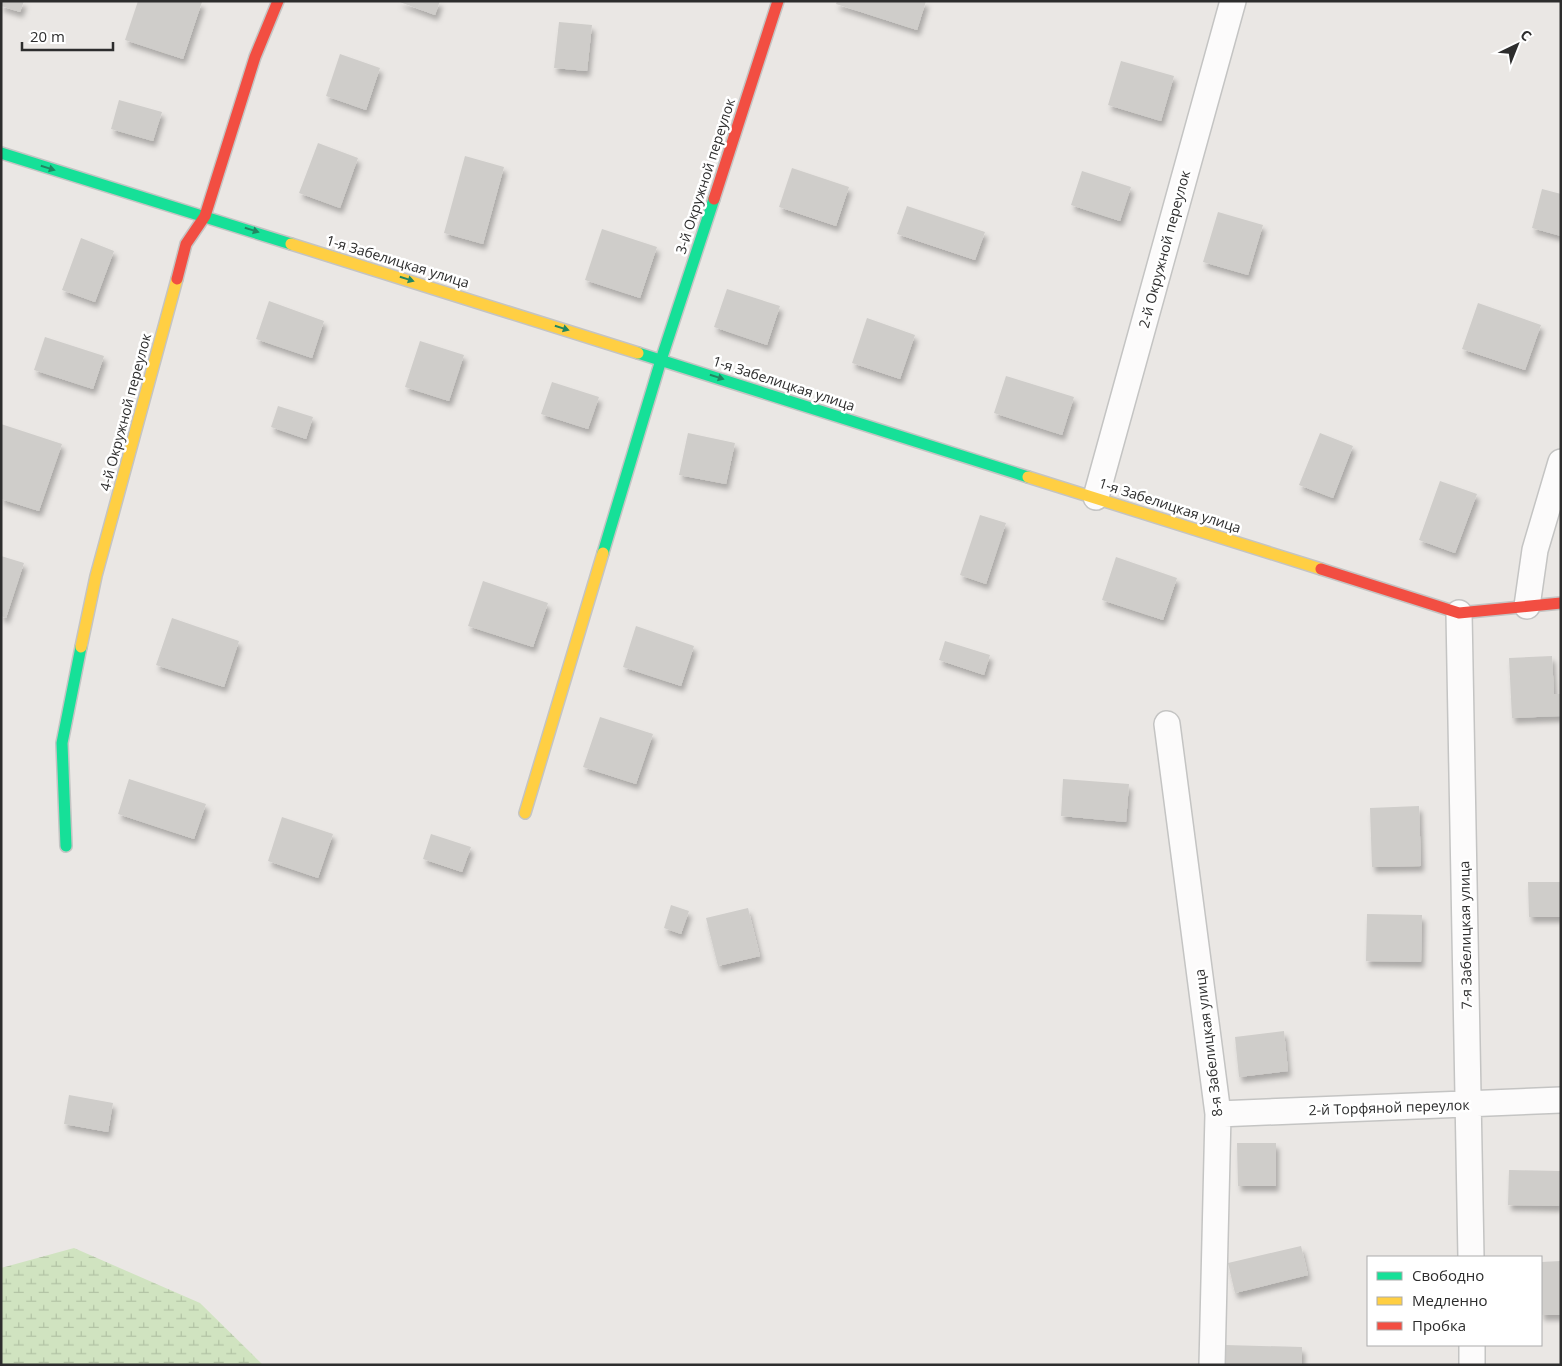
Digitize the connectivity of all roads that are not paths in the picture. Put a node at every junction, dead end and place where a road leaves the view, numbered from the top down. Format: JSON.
{"nodes":[{"id":1,"x":278,"y":1,"type":"edge"},
{"id":2,"x":778,"y":1,"type":"edge"},
{"id":3,"x":1233,"y":1,"type":"edge"},
{"id":4,"x":1,"y":153,"type":"edge"},
{"id":5,"x":205,"y":216,"type":"junction"},
{"id":6,"x":661,"y":360,"type":"junction"},
{"id":7,"x":1561,"y":462,"type":"edge"},
{"id":8,"x":1096,"y":497,"type":"junction"},
{"id":9,"x":1561,"y":603,"type":"edge"},
{"id":10,"x":1527,"y":606,"type":"junction"},
{"id":11,"x":1458,"y":613,"type":"junction"},
{"id":12,"x":1167,"y":724,"type":"dead end"},
{"id":13,"x":525,"y":813,"type":"dead end"},
{"id":14,"x":66,"y":846,"type":"dead end"},
{"id":15,"x":1561,"y":1100,"type":"edge"},
{"id":16,"x":1469,"y":1103,"type":"junction"},
{"id":17,"x":1218,"y":1114,"type":"junction"},
{"id":18,"x":1471,"y":1256,"type":"edge"},
{"id":19,"x":1472,"y":1346,"type":"edge"},
{"id":20,"x":1212,"y":1365,"type":"edge"},
{"id":21,"x":1472,"y":1365,"type":"edge"}],
"edges":[{"from":1,"to":5,"type":"street","name":"4-й Окружной переулок"},
{"from":2,"to":6,"type":"street","name":"3-й Окружной переулок"},
{"from":3,"to":8,"type":"street","name":"2-й Окружной переулок"},
{"from":4,"to":5,"type":"street","name":"1-я Забелицкая улица","one_way":true},
{"from":5,"to":6,"type":"street","name":"1-я Забелицкая улица","one_way":true},
{"from":5,"to":14,"type":"street","name":"4-й Окружной переулок"},
{"from":6,"to":8,"type":"street","name":"1-я Забелицкая улица","one_way":true},
{"from":6,"to":13,"type":"street","name":"3-й Окружной переулок"},
{"from":7,"to":10,"type":"street"},
{"from":8,"to":11,"type":"street","name":"1-я Забелицкая улица"},
{"from":9,"to":10,"type":"street","name":"1-я Забелицкая улица"},
{"from":10,"to":11,"type":"street","name":"1-я Забелицкая улица"},
{"from":11,"to":16,"type":"street","name":"7-я Забелицкая улица"},
{"from":12,"to":17,"type":"street","name":"8-я Забелицкая улица"},
{"from":15,"to":16,"type":"street","name":"2-й Торфяной переулок"},
{"from":16,"to":17,"type":"street","name":"2-й Торфяной переулок"},
{"from":16,"to":18,"type":"street","name":"7-я Забелицкая улица"},
{"from":17,"to":20,"type":"street","name":"8-я Забелицкая улица"},
{"from":19,"to":21,"type":"street"}]}
